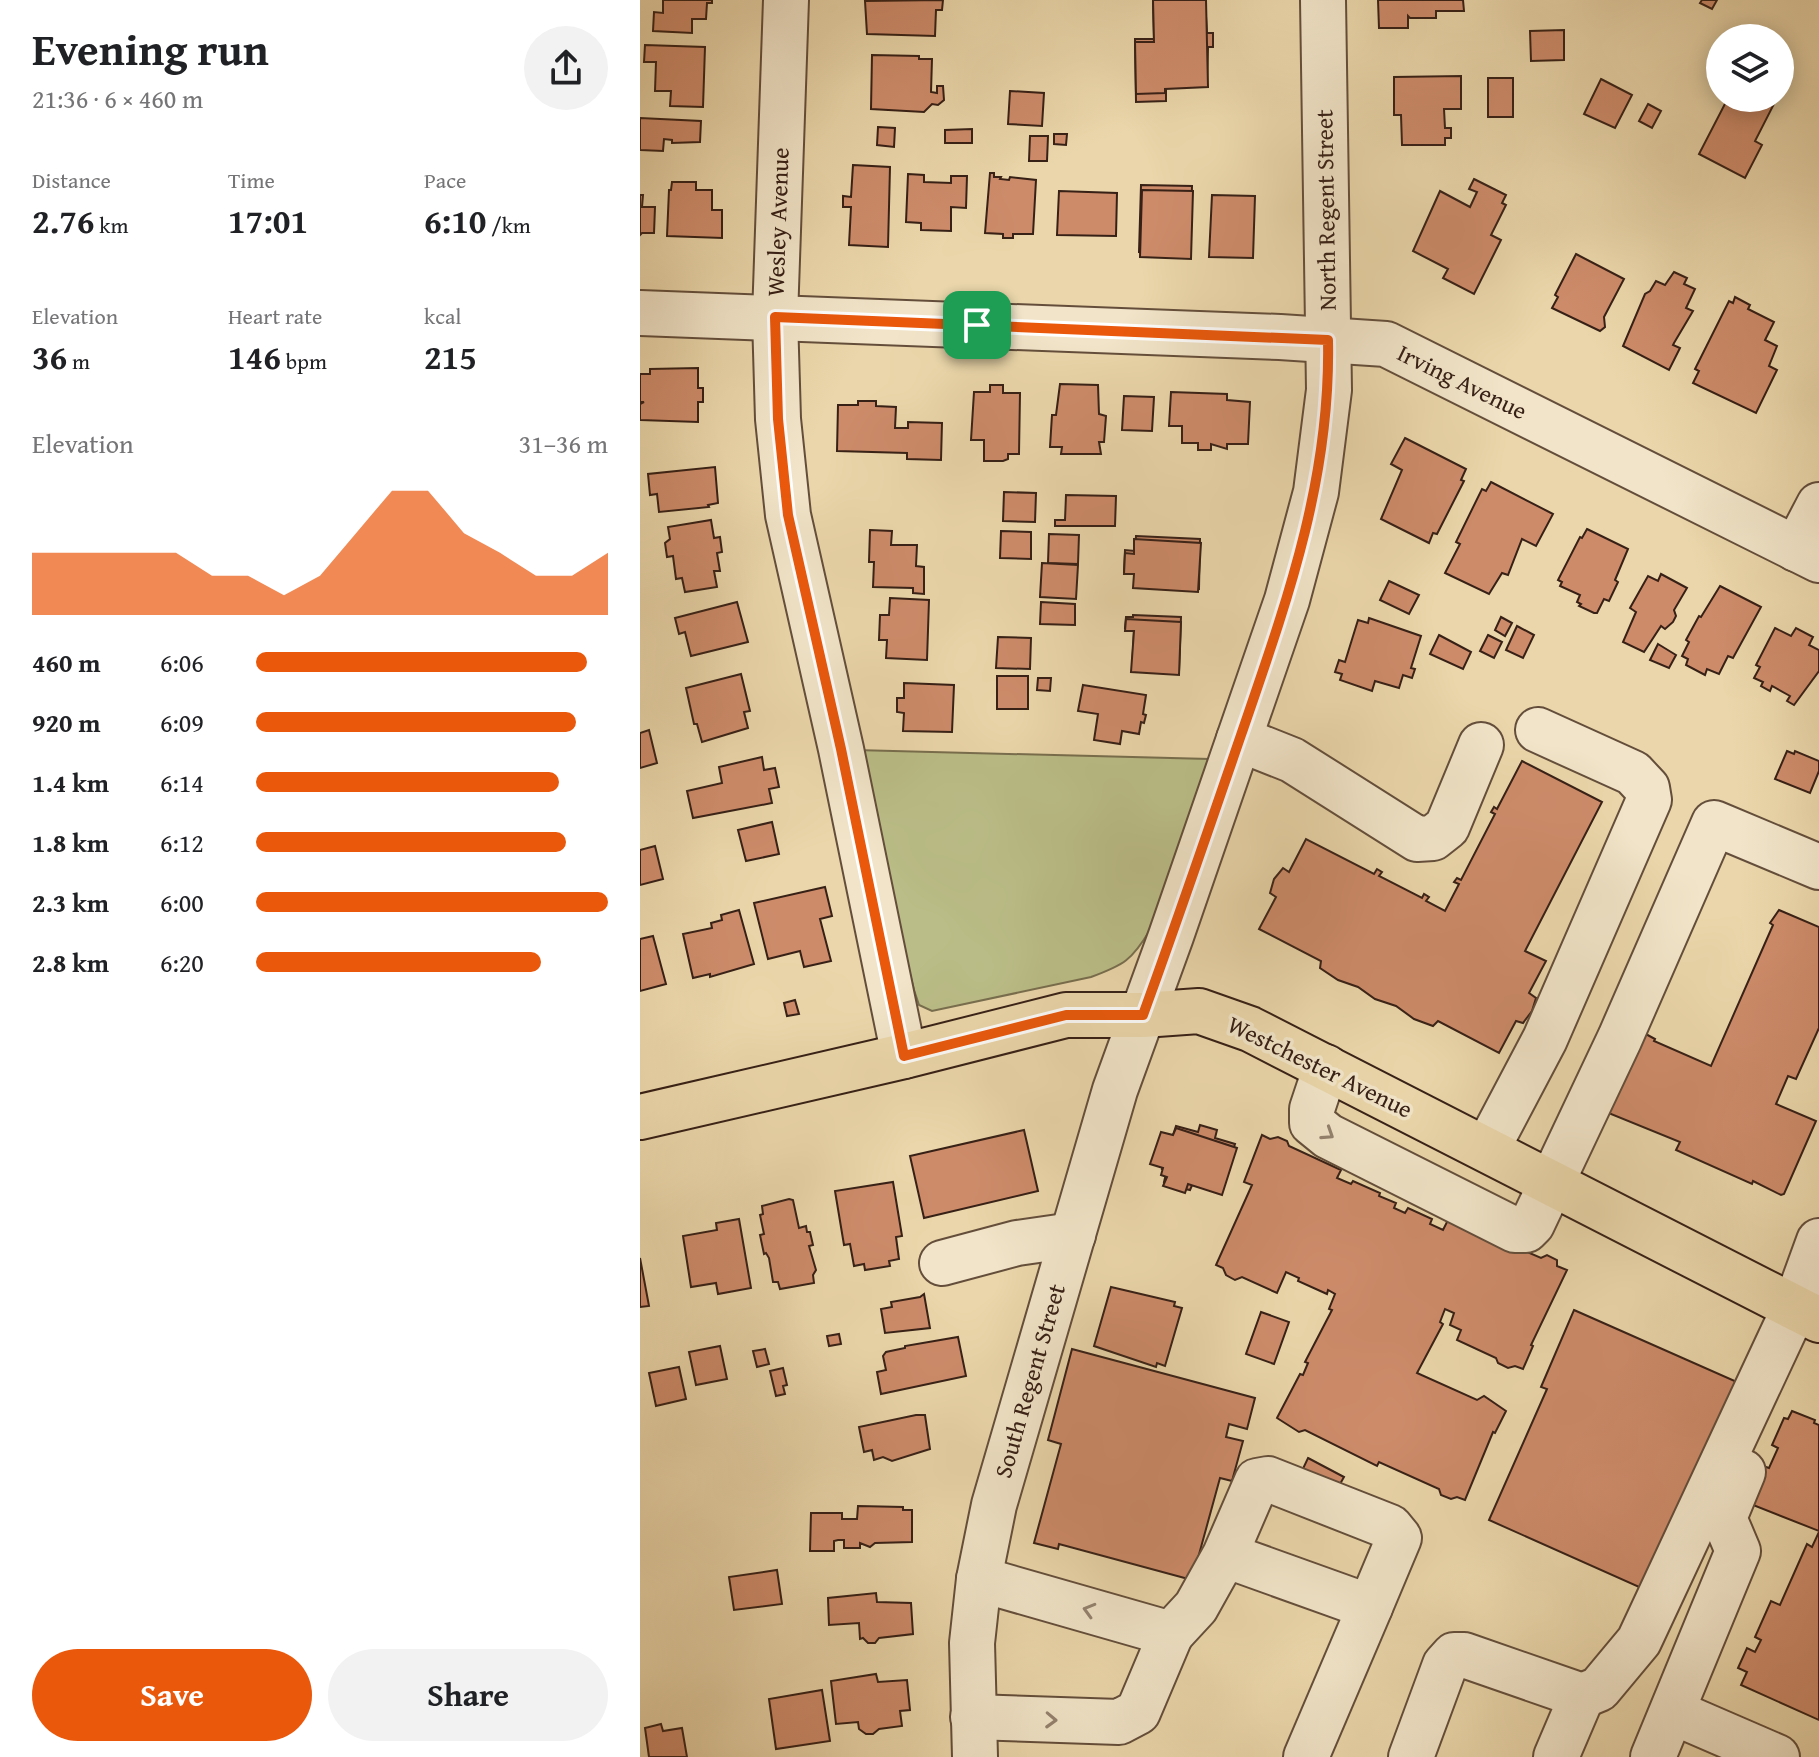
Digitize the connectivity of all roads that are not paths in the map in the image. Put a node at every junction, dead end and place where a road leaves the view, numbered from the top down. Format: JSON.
{"nodes":[{"id":1,"x":786,"y":0,"type":"edge"},
{"id":2,"x":1323,"y":0,"type":"edge"},
{"id":3,"x":640,"y":313,"type":"edge"},
{"id":4,"x":775,"y":317,"type":"junction"},
{"id":5,"x":1328,"y":340,"type":"junction"},
{"id":6,"x":1819,"y":505,"type":"edge"},
{"id":7,"x":1808,"y":554,"type":"edge"},
{"id":8,"x":1538,"y":730,"type":"dead end"},
{"id":9,"x":1239,"y":739,"type":"junction"},
{"id":10,"x":1481,"y":745,"type":"dead end"},
{"id":11,"x":1819,"y":867,"type":"edge"},
{"id":12,"x":1143,"y":1015,"type":"junction"},
{"id":13,"x":904,"y":1056,"type":"junction"},
{"id":14,"x":1326,"y":1067,"type":"junction"},
{"id":15,"x":640,"y":1117,"type":"edge"},
{"id":16,"x":1487,"y":1149,"type":"junction"},
{"id":17,"x":1551,"y":1181,"type":"junction"},
{"id":18,"x":1073,"y":1235,"type":"junction"},
{"id":19,"x":1819,"y":1241,"type":"edge"},
{"id":20,"x":942,"y":1263,"type":"dead end"},
{"id":21,"x":1810,"y":1315,"type":"edge"},
{"id":22,"x":1225,"y":1555,"type":"junction"},
{"id":23,"x":979,"y":1579,"type":"junction"},
{"id":24,"x":1370,"y":1607,"type":"junction"},
{"id":25,"x":1171,"y":1634,"type":"junction"},
{"id":26,"x":1582,"y":1696,"type":"junction"},
{"id":27,"x":1673,"y":1712,"type":"junction"},
{"id":28,"x":974,"y":1737,"type":"edge"},
{"id":29,"x":1306,"y":1757,"type":"edge"},
{"id":30,"x":1411,"y":1757,"type":"edge"},
{"id":31,"x":1556,"y":1757,"type":"edge"},
{"id":32,"x":1653,"y":1757,"type":"edge"},
{"id":33,"x":1777,"y":1757,"type":"edge"}],
"edges":[{"from":1,"to":4,"type":"street","name":"Wesley Avenue"},
{"from":2,"to":5,"type":"street","name":"North Regent Street"},
{"from":3,"to":4,"type":"street","name":"Irving Avenue"},
{"from":4,"to":5,"type":"street","name":"Irving Avenue"},
{"from":4,"to":13,"type":"street","name":"Wesley Avenue"},
{"from":5,"to":7,"type":"street","name":"Irving Avenue"},
{"from":5,"to":9,"type":"street","name":"North Regent Street"},
{"from":6,"to":7,"type":"street"},
{"from":8,"to":16,"type":"street"},
{"from":9,"to":10,"type":"street"},
{"from":9,"to":12,"type":"street","name":"North Regent Street"},
{"from":11,"to":17,"type":"street"},
{"from":12,"to":13,"type":"main road","name":"Westchester Avenue"},
{"from":12,"to":14,"type":"main road","name":"Westchester Avenue"},
{"from":12,"to":18,"type":"street","name":"South Regent Street"},
{"from":13,"to":15,"type":"main road","name":"Westchester Avenue"},
{"from":14,"to":16,"type":"main road","name":"Westchester Avenue"},
{"from":14,"to":17,"type":"street","one_way":true},
{"from":16,"to":17,"type":"main road","name":"Westchester Avenue"},
{"from":17,"to":21,"type":"main road","name":"Westchester Avenue"},
{"from":18,"to":20,"type":"street"},
{"from":18,"to":23,"type":"street","name":"South Regent Street"},
{"from":19,"to":21,"type":"street"},
{"from":21,"to":26,"type":"street"},
{"from":21,"to":27,"type":"street"},
{"from":22,"to":24,"type":"street"},
{"from":22,"to":24,"type":"street"},
{"from":22,"to":25,"type":"street"},
{"from":25,"to":23,"type":"street","one_way":true},
{"from":23,"to":28,"type":"street","name":"South Regent Street"},
{"from":24,"to":29,"type":"street"},
{"from":28,"to":25,"type":"street","one_way":true},
{"from":26,"to":30,"type":"street"},
{"from":26,"to":31,"type":"street"},
{"from":27,"to":32,"type":"street"},
{"from":27,"to":33,"type":"street"}]}
